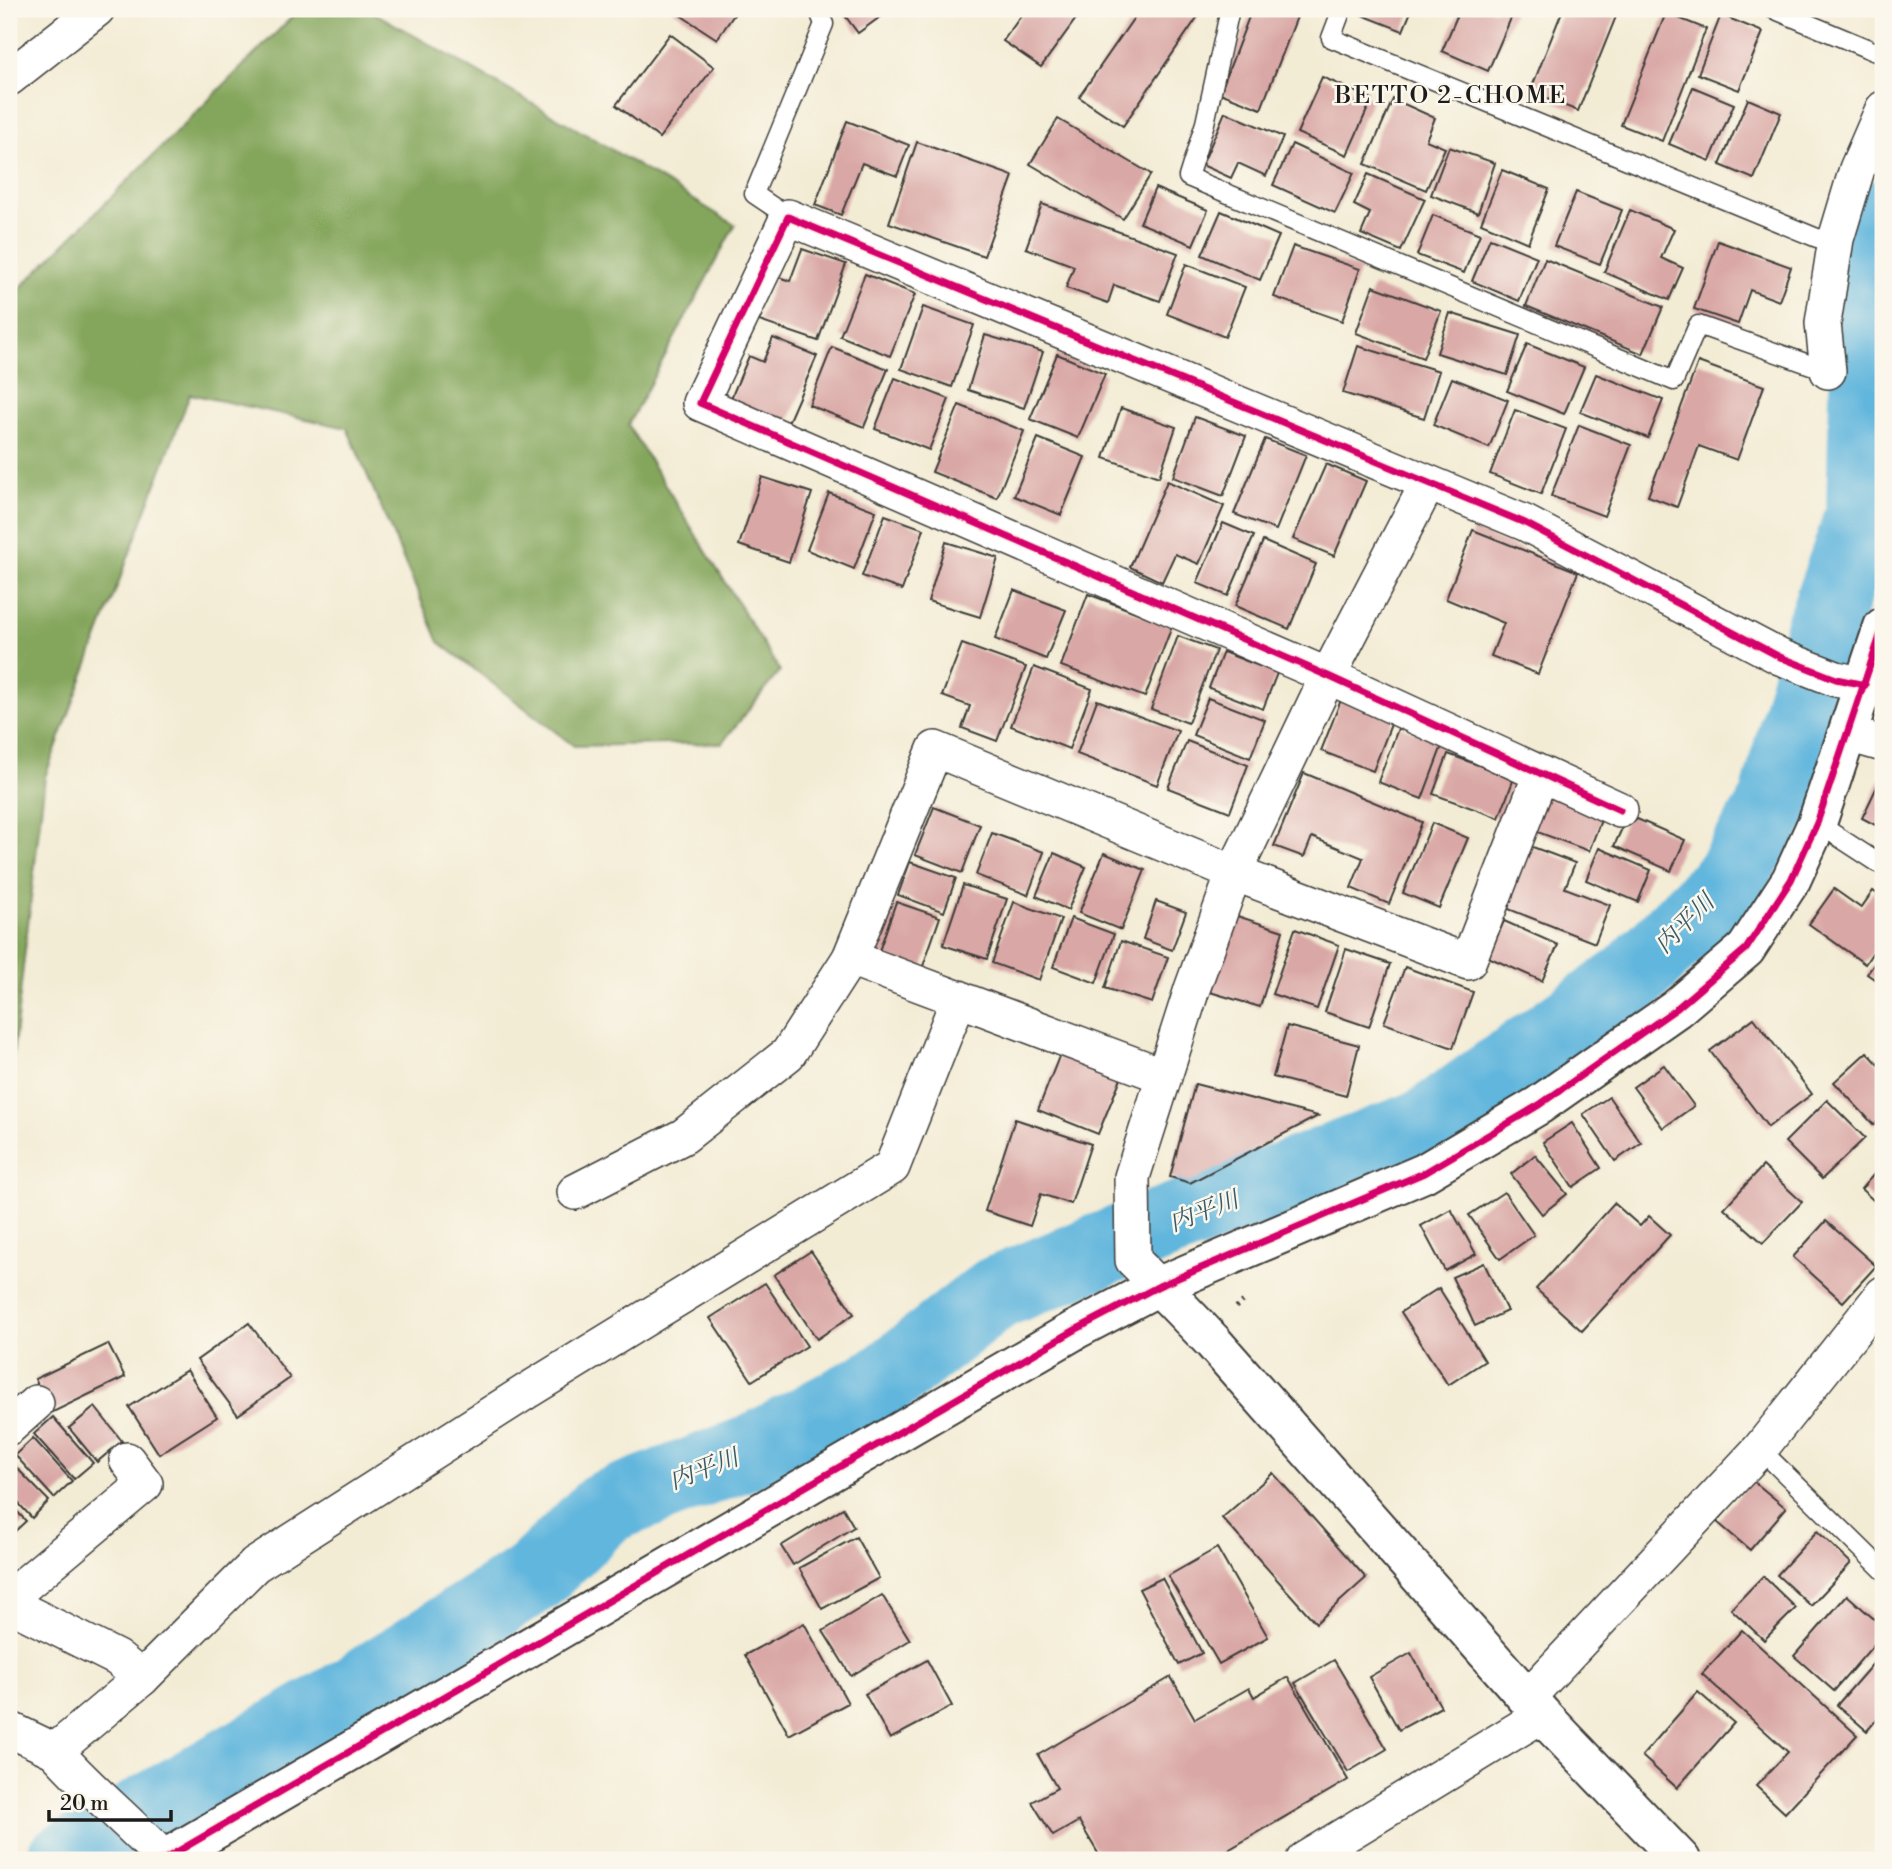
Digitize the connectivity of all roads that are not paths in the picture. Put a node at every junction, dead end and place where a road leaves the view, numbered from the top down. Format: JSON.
{"nodes":[{"id":1,"x":97,"y":9,"type":"edge"},
{"id":2,"x":818,"y":9,"type":"edge"},
{"id":3,"x":1230,"y":9,"type":"edge"},
{"id":4,"x":1342,"y":9,"type":"edge"},
{"id":5,"x":1773,"y":9,"type":"edge"},
{"id":6,"x":1883,"y":55,"type":"edge"},
{"id":7,"x":9,"y":78,"type":"edge"},
{"id":8,"x":1883,"y":109,"type":"edge"},
{"id":9,"x":788,"y":217,"type":"junction"},
{"id":10,"x":1836,"y":239,"type":"junction"},
{"id":11,"x":1828,"y":372,"type":"joint"},
{"id":12,"x":1428,"y":483,"type":"junction"},
{"id":13,"x":1883,"y":627,"type":"edge"},
{"id":14,"x":1328,"y":676,"type":"junction"},
{"id":15,"x":1850,"y":682,"type":"junction"},
{"id":16,"x":1866,"y":739,"type":"edge"},
{"id":17,"x":1541,"y":774,"type":"junction"},
{"id":18,"x":1620,"y":810,"type":"dead end"},
{"id":19,"x":1817,"y":823,"type":"junction"},
{"id":20,"x":1883,"y":866,"type":"edge"},
{"id":21,"x":1234,"y":873,"type":"junction"},
{"id":22,"x":849,"y":958,"type":"junction"},
{"id":23,"x":959,"y":999,"type":"junction"},
{"id":24,"x":1164,"y":1076,"type":"junction"},
{"id":25,"x":575,"y":1192,"type":"dead end"},
{"id":26,"x":1146,"y":1273,"type":"junction"},
{"id":27,"x":1883,"y":1294,"type":"edge"},
{"id":28,"x":1760,"y":1449,"type":"junction"},
{"id":29,"x":128,"y":1460,"type":"dead end"},
{"id":30,"x":1883,"y":1570,"type":"edge"},
{"id":31,"x":9,"y":1598,"type":"edge"},
{"id":32,"x":9,"y":1604,"type":"edge"},
{"id":33,"x":142,"y":1678,"type":"junction"},
{"id":34,"x":1535,"y":1707,"type":"junction"},
{"id":35,"x":9,"y":1730,"type":"edge"},
{"id":36,"x":55,"y":1751,"type":"junction"},
{"id":37,"x":155,"y":1851,"type":"edge"},
{"id":38,"x":1304,"y":1860,"type":"edge"},
{"id":39,"x":1681,"y":1860,"type":"edge"}],
"edges":[{"from":1,"to":7,"type":"street"},
{"from":2,"to":9,"type":"lane"},
{"from":3,"to":11,"type":"lane"},
{"from":4,"to":10,"type":"lane"},
{"from":5,"to":6,"type":"lane"},
{"from":8,"to":10,"type":"street"},
{"from":9,"to":12,"type":"street"},
{"from":9,"to":14,"type":"street"},
{"from":10,"to":11,"type":"street"},
{"from":12,"to":14,"type":"street"},
{"from":12,"to":15,"type":"street"},
{"from":13,"to":15,"type":"street"},
{"from":14,"to":17,"type":"street"},
{"from":14,"to":21,"type":"street"},
{"from":15,"to":16,"type":"street"},
{"from":16,"to":19,"type":"street"},
{"from":17,"to":18,"type":"street"},
{"from":17,"to":21,"type":"street"},
{"from":19,"to":20,"type":"lane"},
{"from":19,"to":26,"type":"street"},
{"from":21,"to":22,"type":"street"},
{"from":21,"to":24,"type":"street"},
{"from":22,"to":23,"type":"street"},
{"from":22,"to":25,"type":"street"},
{"from":23,"to":24,"type":"street"},
{"from":23,"to":33,"type":"street"},
{"from":24,"to":26,"type":"street"},
{"from":26,"to":34,"type":"street"},
{"from":26,"to":37,"type":"street"},
{"from":27,"to":28,"type":"street"},
{"from":28,"to":30,"type":"lane"},
{"from":28,"to":34,"type":"street"},
{"from":29,"to":31,"type":"street"},
{"from":32,"to":33,"type":"street"},
{"from":33,"to":36,"type":"street"},
{"from":34,"to":38,"type":"street"},
{"from":34,"to":39,"type":"street"},
{"from":35,"to":36,"type":"street"},
{"from":36,"to":37,"type":"street"}]}
